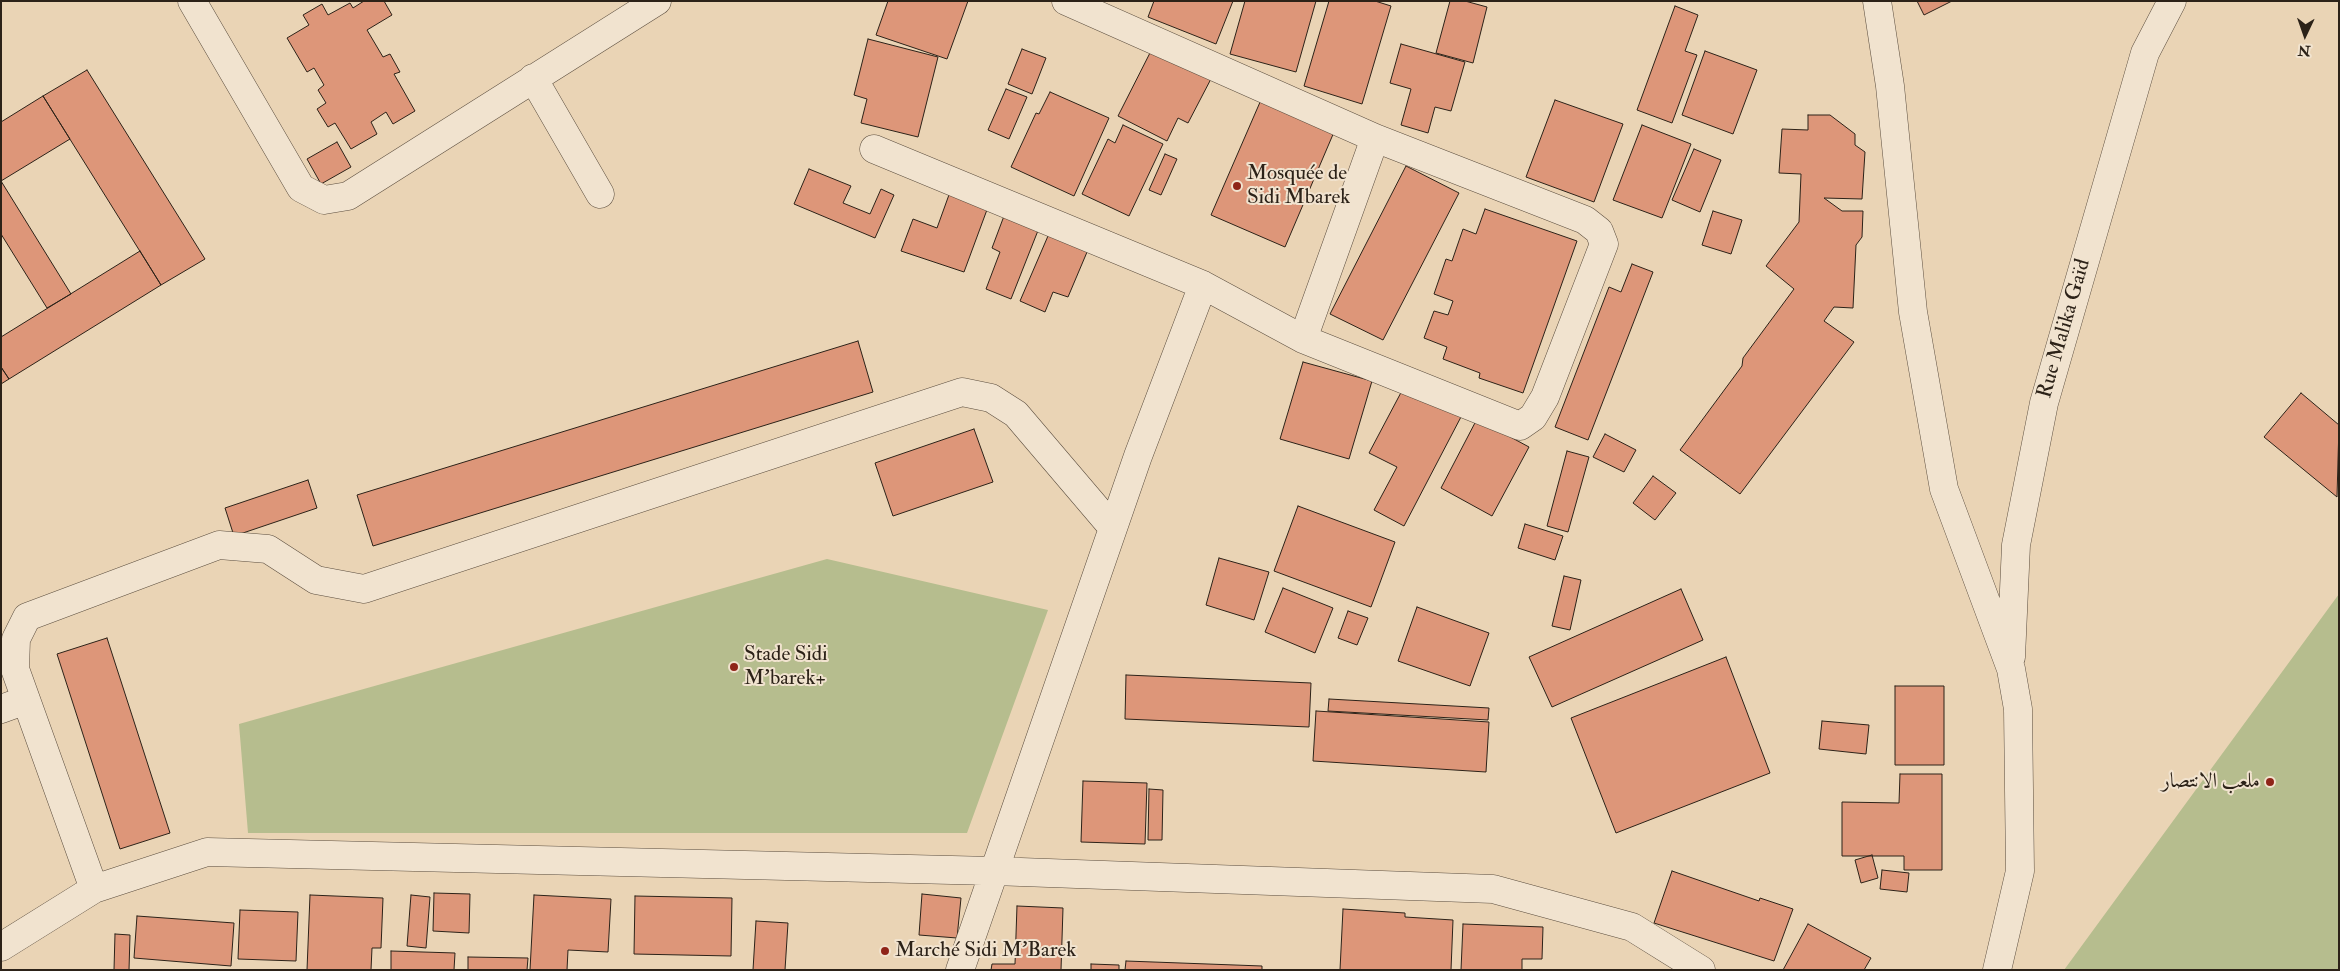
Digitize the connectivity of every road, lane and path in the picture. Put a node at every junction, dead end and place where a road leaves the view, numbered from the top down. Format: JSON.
{"nodes":[{"id":1,"x":192,"y":1,"type":"edge"},
{"id":2,"x":657,"y":1,"type":"edge"},
{"id":3,"x":1066,"y":1,"type":"edge"},
{"id":4,"x":1877,"y":1,"type":"edge"},
{"id":5,"x":2172,"y":1,"type":"edge"},
{"id":6,"x":533,"y":78,"type":"junction"},
{"id":7,"x":1375,"y":138,"type":"junction"},
{"id":8,"x":874,"y":149,"type":"dead end"},
{"id":9,"x":600,"y":194,"type":"dead end"},
{"id":10,"x":1203,"y":285,"type":"junction"},
{"id":11,"x":1303,"y":339,"type":"junction"},
{"id":12,"x":1113,"y":528,"type":"junction"},
{"id":13,"x":2011,"y":669,"type":"junction"},
{"id":14,"x":26,"y":700,"type":"junction"},
{"id":15,"x":1,"y":709,"type":"edge"},
{"id":16,"x":993,"y":871,"type":"junction"},
{"id":17,"x":94,"y":889,"type":"junction"},
{"id":18,"x":1,"y":947,"type":"edge"},
{"id":19,"x":960,"y":970,"type":"edge"},
{"id":20,"x":1701,"y":970,"type":"edge"},
{"id":21,"x":1997,"y":970,"type":"edge"}],
"edges":[{"from":1,"to":6,"type":"street"},
{"from":2,"to":6,"type":"street"},
{"from":3,"to":7,"type":"street"},
{"from":4,"to":13,"type":"street"},
{"from":5,"to":13,"type":"street","name":"Rue Malika Gaïd"},
{"from":6,"to":9,"type":"street"},
{"from":7,"to":11,"type":"street"},
{"from":7,"to":11,"type":"street"},
{"from":8,"to":10,"type":"street"},
{"from":10,"to":11,"type":"street"},
{"from":10,"to":12,"type":"street"},
{"from":12,"to":14,"type":"street"},
{"from":12,"to":16,"type":"street"},
{"from":13,"to":21,"type":"street"},
{"from":14,"to":15,"type":"street"},
{"from":14,"to":17,"type":"street"},
{"from":16,"to":17,"type":"street"},
{"from":16,"to":19,"type":"street"},
{"from":16,"to":20,"type":"street"},
{"from":17,"to":18,"type":"street"}]}
